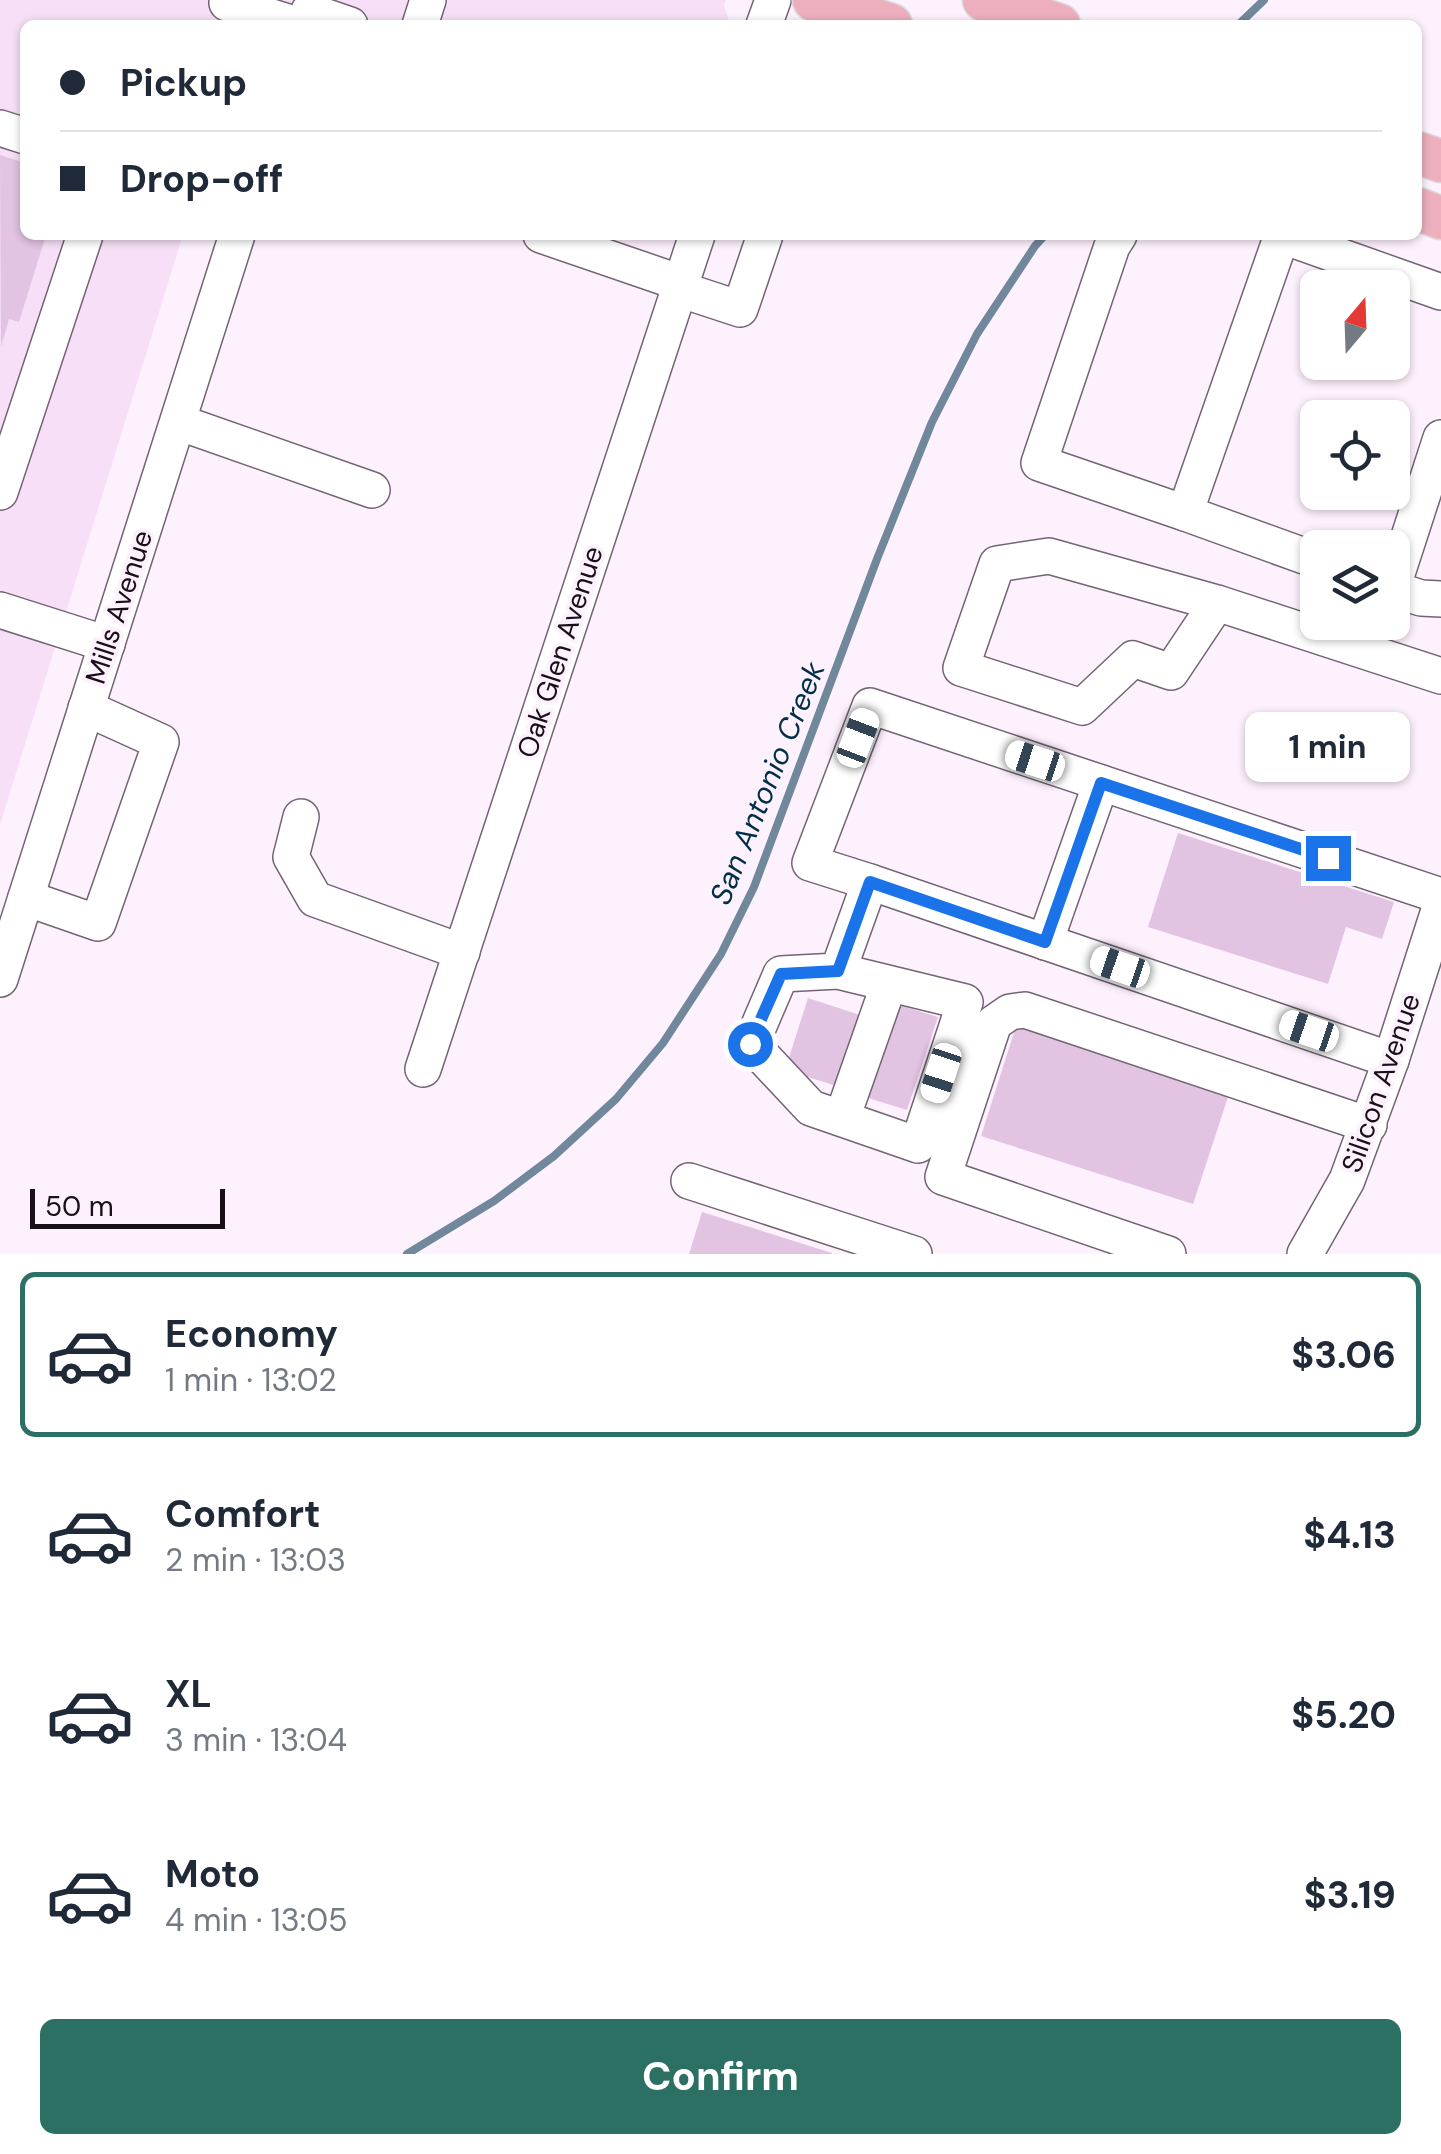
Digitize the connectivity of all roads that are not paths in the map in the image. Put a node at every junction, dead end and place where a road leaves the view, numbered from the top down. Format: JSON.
{"nodes":[{"id":1,"x":814,"y":0,"type":"edge"},
{"id":2,"x":984,"y":0,"type":"edge"},
{"id":3,"x":225,"y":9,"type":"edge"},
{"id":4,"x":1045,"y":14,"type":"edge"},
{"id":5,"x":306,"y":15,"type":"edge"},
{"id":6,"x":868,"y":20,"type":"edge"},
{"id":7,"x":83,"y":240,"type":"edge"},
{"id":8,"x":236,"y":240,"type":"edge"},
{"id":9,"x":554,"y":240,"type":"edge"},
{"id":10,"x":694,"y":240,"type":"edge"},
{"id":11,"x":762,"y":240,"type":"edge"},
{"id":12,"x":1116,"y":240,"type":"edge"},
{"id":13,"x":1279,"y":240,"type":"edge"},
{"id":14,"x":1295,"y":240,"type":"edge"},
{"id":15,"x":680,"y":286,"type":"junction"},
{"id":16,"x":1441,"y":292,"type":"edge"},
{"id":17,"x":178,"y":422,"type":"junction"},
{"id":18,"x":1438,"y":457,"type":"edge"},
{"id":19,"x":372,"y":490,"type":"dead end"},
{"id":20,"x":0,"y":492,"type":"edge"},
{"id":21,"x":1185,"y":512,"type":"junction"},
{"id":22,"x":1410,"y":539,"type":"edge"},
{"id":23,"x":1300,"y":554,"type":"edge"},
{"id":24,"x":1410,"y":594,"type":"edge"},
{"id":25,"x":1441,"y":599,"type":"edge"},
{"id":26,"x":1217,"y":603,"type":"junction"},
{"id":27,"x":0,"y":610,"type":"edge"},
{"id":28,"x":107,"y":644,"type":"junction"},
{"id":29,"x":1441,"y":676,"type":"edge"},
{"id":30,"x":86,"y":708,"type":"junction"},
{"id":31,"x":1101,"y":783,"type":"junction"},
{"id":32,"x":301,"y":817,"type":"dead end"},
{"id":33,"x":870,"y":882,"type":"junction"},
{"id":34,"x":1441,"y":896,"type":"edge"},
{"id":35,"x":26,"y":898,"type":"junction"},
{"id":36,"x":1441,"y":904,"type":"edge"},
{"id":37,"x":7,"y":934,"type":"edge"},
{"id":38,"x":1045,"y":942,"type":"junction"},
{"id":39,"x":462,"y":952,"type":"junction"},
{"id":40,"x":838,"y":971,"type":"junction"},
{"id":41,"x":0,"y":979,"type":"edge"},
{"id":42,"x":889,"y":984,"type":"junction"},
{"id":43,"x":1391,"y":1060,"type":"junction"},
{"id":44,"x":423,"y":1069,"type":"dead end"},
{"id":45,"x":842,"y":1118,"type":"junction"},
{"id":46,"x":1369,"y":1125,"type":"junction"},
{"id":47,"x":688,"y":1181,"type":"dead end"},
{"id":48,"x":914,"y":1254,"type":"edge"},
{"id":49,"x":1168,"y":1254,"type":"edge"},
{"id":50,"x":1304,"y":1254,"type":"edge"}],
"edges":[{"from":1,"to":6,"type":"main road"},
{"from":2,"to":4,"type":"main road"},
{"from":3,"to":5,"type":"street"},
{"from":7,"to":20,"type":"street"},
{"from":8,"to":17,"type":"street","name":"Mills Avenue"},
{"from":9,"to":15,"type":"street"},
{"from":10,"to":15,"type":"street","name":"Oak Glen Avenue"},
{"from":11,"to":15,"type":"street"},
{"from":12,"to":21,"type":"street"},
{"from":13,"to":21,"type":"street"},
{"from":14,"to":16,"type":"street"},
{"from":15,"to":39,"type":"street","name":"Oak Glen Avenue"},
{"from":17,"to":19,"type":"street"},
{"from":17,"to":28,"type":"street","name":"Mills Avenue"},
{"from":18,"to":22,"type":"street"},
{"from":21,"to":23,"type":"street"},
{"from":24,"to":25,"type":"street"},
{"from":26,"to":26,"type":"street"},
{"from":26,"to":29,"type":"street"},
{"from":27,"to":28,"type":"street"},
{"from":28,"to":30,"type":"street","name":"Mills Avenue"},
{"from":30,"to":35,"type":"street","name":"Mills Avenue"},
{"from":30,"to":35,"type":"street"},
{"from":31,"to":33,"type":"street"},
{"from":31,"to":34,"type":"street"},
{"from":31,"to":38,"type":"street"},
{"from":32,"to":39,"type":"street"},
{"from":33,"to":38,"type":"street"},
{"from":33,"to":40,"type":"street"},
{"from":35,"to":37,"type":"street","name":"Mills Avenue"},
{"from":36,"to":43,"type":"street","name":"Silicon Avenue"},
{"from":37,"to":41,"type":"street","name":"Mills Avenue"},
{"from":38,"to":43,"type":"street"},
{"from":39,"to":44,"type":"street","name":"Oak Glen Avenue"},
{"from":40,"to":42,"type":"street"},
{"from":40,"to":45,"type":"street"},
{"from":42,"to":45,"type":"street"},
{"from":42,"to":45,"type":"street"},
{"from":43,"to":46,"type":"street","name":"Silicon Avenue"},
{"from":46,"to":49,"type":"street"},
{"from":46,"to":50,"type":"street","name":"Silicon Avenue"},
{"from":47,"to":48,"type":"street"}]}
